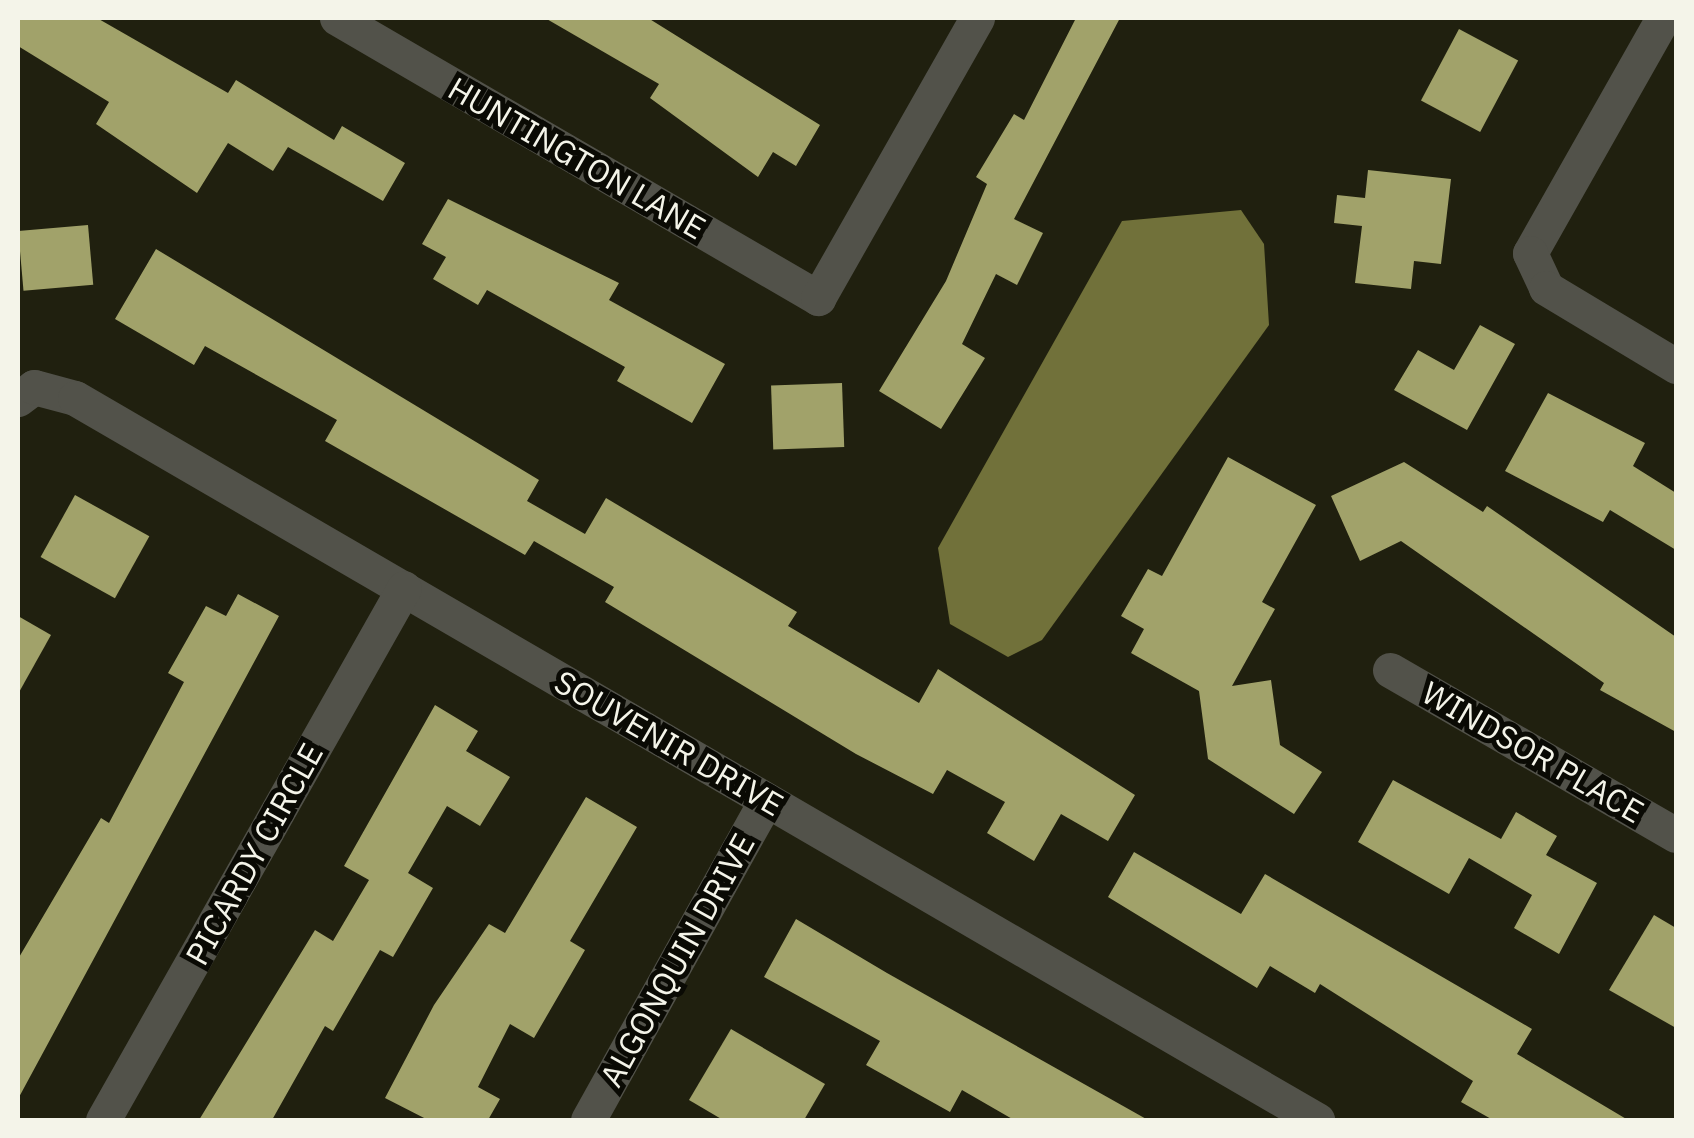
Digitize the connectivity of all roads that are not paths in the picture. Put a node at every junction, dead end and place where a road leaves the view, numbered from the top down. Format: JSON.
{"nodes":[{"id":1,"x":337,"y":18,"type":"edge"},
{"id":2,"x":977,"y":18,"type":"edge"},
{"id":3,"x":1663,"y":18,"type":"edge"},
{"id":4,"x":1676,"y":366,"type":"edge"},
{"id":5,"x":18,"y":399,"type":"edge"},
{"id":6,"x":404,"y":588,"type":"junction"},
{"id":7,"x":1390,"y":670,"type":"dead end"},
{"id":8,"x":766,"y":800,"type":"junction"},
{"id":9,"x":1676,"y":835,"type":"edge"},
{"id":10,"x":103,"y":1120,"type":"edge"},
{"id":11,"x":588,"y":1120,"type":"edge"},
{"id":12,"x":1317,"y":1120,"type":"edge"}],
"edges":[{"from":1,"to":2,"type":"street","name":"HUNTINGTON LANE"},
{"from":3,"to":4,"type":"street"},
{"from":5,"to":6,"type":"street","name":"SOUVENIR DRIVE"},
{"from":6,"to":8,"type":"street","name":"SOUVENIR DRIVE"},
{"from":6,"to":10,"type":"street","name":"PICARDY CIRCLE"},
{"from":7,"to":9,"type":"street","name":"WINDSOR PLACE"},
{"from":8,"to":11,"type":"street","name":"ALGONQUIN DRIVE"},
{"from":8,"to":12,"type":"street","name":"SOUVENIR DRIVE"}]}
